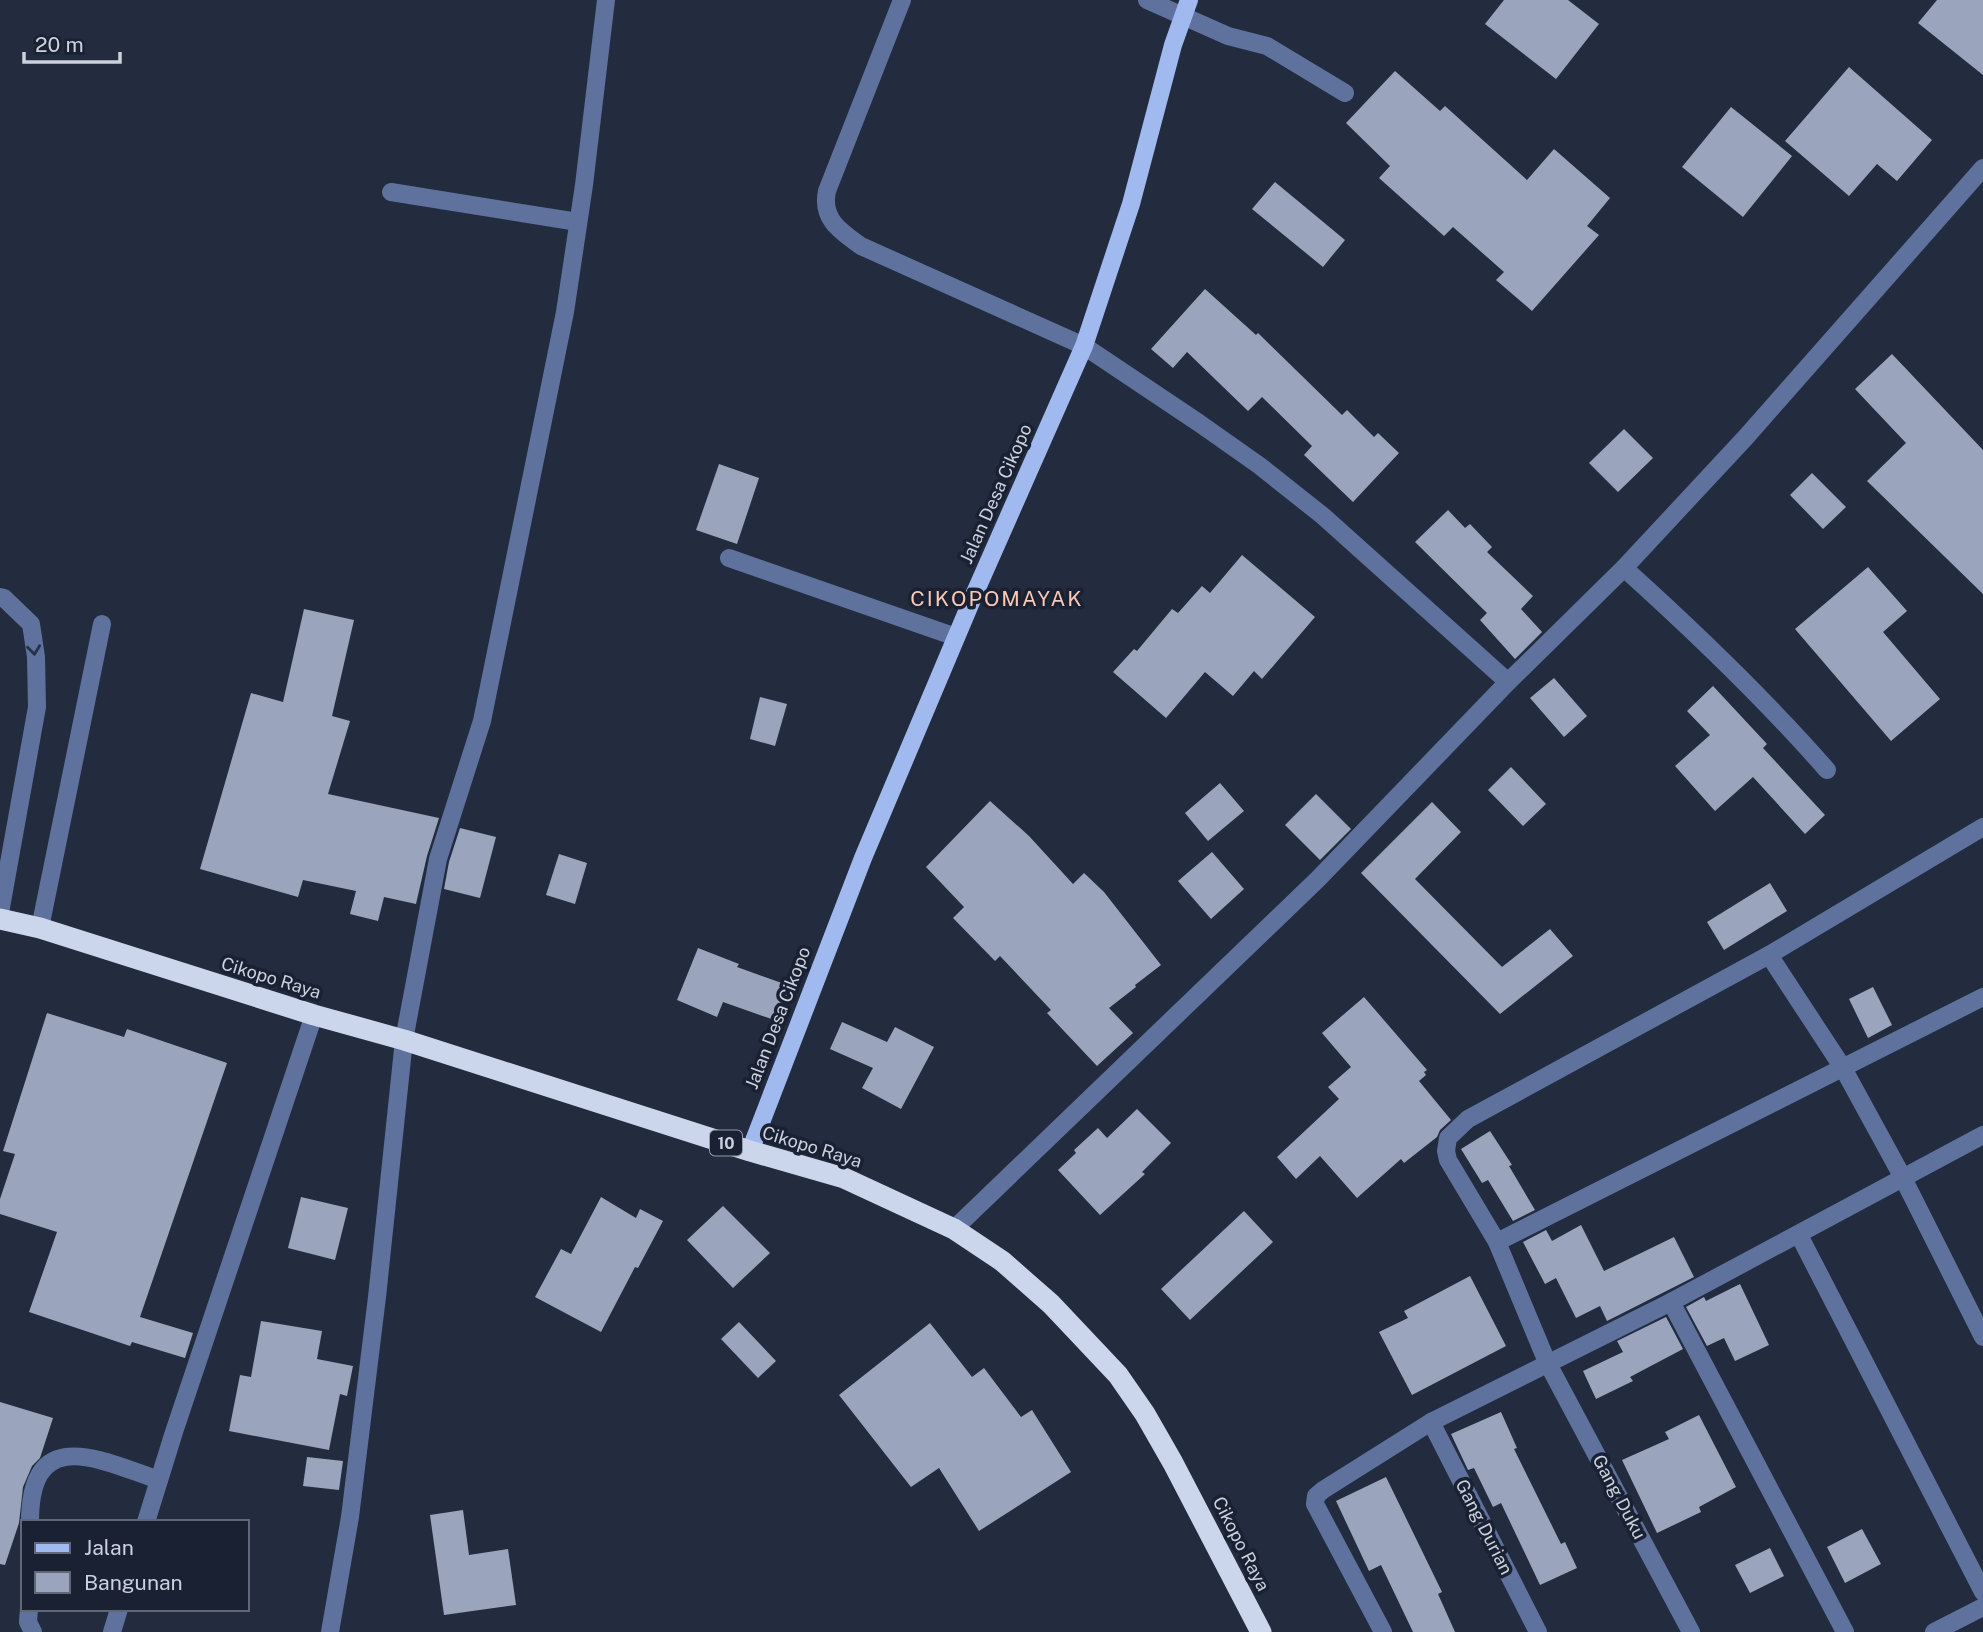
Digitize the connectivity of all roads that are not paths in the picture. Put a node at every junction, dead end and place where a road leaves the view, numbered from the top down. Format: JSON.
{"nodes":[{"id":1,"x":606,"y":0,"type":"edge"},
{"id":2,"x":902,"y":0,"type":"edge"},
{"id":3,"x":1147,"y":0,"type":"edge"},
{"id":4,"x":1186,"y":8,"type":"edge"},
{"id":5,"x":1345,"y":93,"type":"dead end"},
{"id":6,"x":1983,"y":168,"type":"edge"},
{"id":7,"x":391,"y":191,"type":"dead end"},
{"id":8,"x":578,"y":222,"type":"junction"},
{"id":9,"x":1084,"y":346,"type":"junction"},
{"id":10,"x":729,"y":558,"type":"dead end"},
{"id":11,"x":1624,"y":568,"type":"junction"},
{"id":12,"x":0,"y":597,"type":"edge"},
{"id":13,"x":103,"y":624,"type":"dead end"},
{"id":14,"x":956,"y":637,"type":"junction"},
{"id":15,"x":1508,"y":682,"type":"junction"},
{"id":16,"x":1827,"y":770,"type":"dead end"},
{"id":17,"x":1983,"y":827,"type":"edge"},
{"id":18,"x":0,"y":913,"type":"edge"},
{"id":19,"x":0,"y":919,"type":"edge"},
{"id":20,"x":40,"y":928,"type":"junction"},
{"id":21,"x":1769,"y":954,"type":"junction"},
{"id":22,"x":1983,"y":997,"type":"edge"},
{"id":23,"x":314,"y":1015,"type":"junction"},
{"id":24,"x":404,"y":1040,"type":"junction"},
{"id":25,"x":1843,"y":1068,"type":"junction"},
{"id":26,"x":1983,"y":1135,"type":"edge"},
{"id":27,"x":750,"y":1151,"type":"junction"},
{"id":28,"x":1902,"y":1177,"type":"junction"},
{"id":29,"x":954,"y":1229,"type":"junction"},
{"id":30,"x":1799,"y":1235,"type":"junction"},
{"id":31,"x":1497,"y":1242,"type":"junction"},
{"id":32,"x":1671,"y":1302,"type":"junction"},
{"id":33,"x":1983,"y":1337,"type":"edge"},
{"id":34,"x":1547,"y":1363,"type":"junction"},
{"id":35,"x":1430,"y":1422,"type":"junction"},
{"id":36,"x":159,"y":1480,"type":"junction"},
{"id":37,"x":30,"y":1520,"type":"edge"},
{"id":38,"x":147,"y":1520,"type":"edge"},
{"id":39,"x":1983,"y":1592,"type":"edge"},
{"id":40,"x":1983,"y":1606,"type":"edge"},
{"id":41,"x":29,"y":1611,"type":"edge"},
{"id":42,"x":118,"y":1611,"type":"edge"},
{"id":43,"x":33,"y":1632,"type":"edge"},
{"id":44,"x":112,"y":1632,"type":"edge"},
{"id":45,"x":330,"y":1632,"type":"edge"},
{"id":46,"x":1261,"y":1632,"type":"edge"},
{"id":47,"x":1383,"y":1632,"type":"edge"},
{"id":48,"x":1538,"y":1632,"type":"edge"},
{"id":49,"x":1691,"y":1632,"type":"edge"},
{"id":50,"x":1845,"y":1632,"type":"edge"},
{"id":51,"x":1934,"y":1632,"type":"edge"}],
"edges":[{"from":1,"to":8,"type":"street"},
{"from":2,"to":9,"type":"street"},
{"from":3,"to":4,"type":"street"},
{"from":4,"to":5,"type":"street"},
{"from":4,"to":9,"type":"main road","name":"Jalan Desa Cikopo"},
{"from":6,"to":11,"type":"street"},
{"from":7,"to":8,"type":"street"},
{"from":8,"to":24,"type":"street"},
{"from":9,"to":14,"type":"main road","name":"Jalan Desa Cikopo"},
{"from":9,"to":15,"type":"street"},
{"from":10,"to":14,"type":"street"},
{"from":11,"to":15,"type":"street"},
{"from":11,"to":16,"type":"street"},
{"from":12,"to":18,"type":"street","one_way":true},
{"from":13,"to":20,"type":"street"},
{"from":14,"to":27,"type":"main road","name":"Jalan Desa Cikopo"},
{"from":15,"to":29,"type":"street"},
{"from":17,"to":21,"type":"street"},
{"from":19,"to":20,"type":"highway","name":"Cikopo Raya","number":"10"},
{"from":20,"to":23,"type":"highway","name":"Cikopo Raya","number":"10"},
{"from":21,"to":25,"type":"street"},
{"from":21,"to":31,"type":"street","name":"Gang Duku"},
{"from":22,"to":25,"type":"street"},
{"from":23,"to":24,"type":"highway","name":"Cikopo Raya","number":"10"},
{"from":23,"to":36,"type":"street"},
{"from":24,"to":27,"type":"highway","name":"Cikopo Raya","number":"10"},
{"from":24,"to":45,"type":"street"},
{"from":25,"to":28,"type":"street"},
{"from":25,"to":31,"type":"street"},
{"from":26,"to":28,"type":"street"},
{"from":27,"to":29,"type":"highway","name":"Cikopo Raya","number":"10"},
{"from":28,"to":30,"type":"street"},
{"from":28,"to":33,"type":"street"},
{"from":29,"to":46,"type":"highway","name":"Cikopo Raya","number":"10"},
{"from":30,"to":32,"type":"street"},
{"from":30,"to":39,"type":"street"},
{"from":31,"to":34,"type":"street","name":"Gang Duku"},
{"from":32,"to":34,"type":"street"},
{"from":32,"to":50,"type":"street"},
{"from":34,"to":35,"type":"street"},
{"from":34,"to":49,"type":"street","name":"Gang Duku"},
{"from":35,"to":47,"type":"street"},
{"from":35,"to":48,"type":"street","name":"Gang Durian"},
{"from":36,"to":37,"type":"street"},
{"from":36,"to":38,"type":"street"},
{"from":40,"to":51,"type":"street"},
{"from":41,"to":43,"type":"street"},
{"from":42,"to":44,"type":"street"}]}
